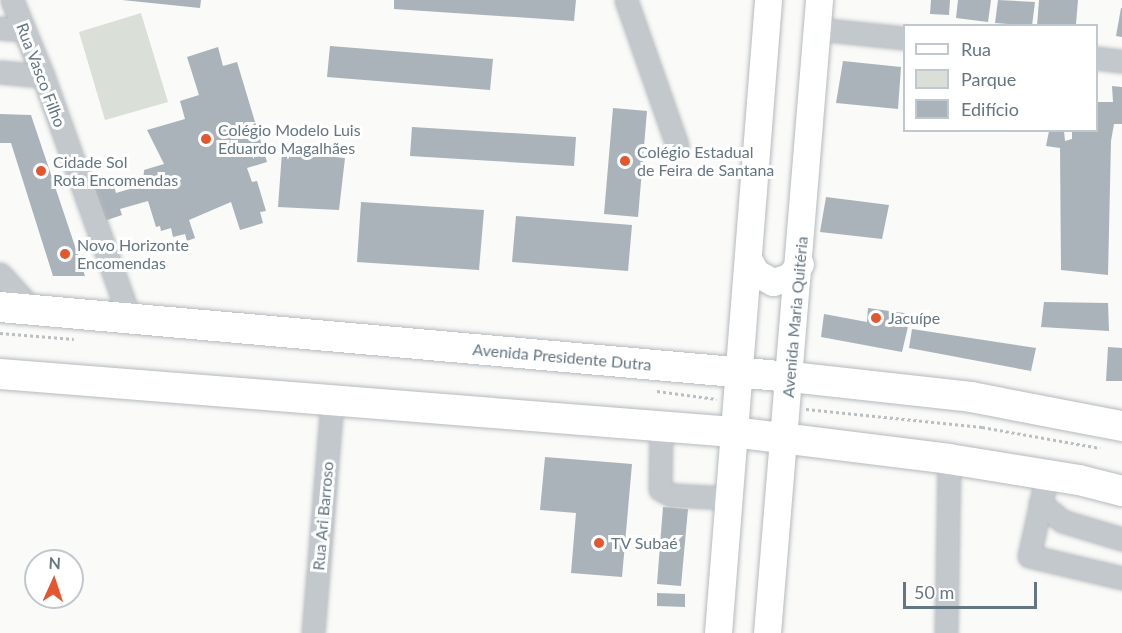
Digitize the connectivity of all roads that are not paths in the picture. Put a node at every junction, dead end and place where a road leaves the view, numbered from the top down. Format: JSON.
{"nodes":[{"id":1,"x":12,"y":0,"type":"edge"},
{"id":2,"x":626,"y":0,"type":"edge"},
{"id":3,"x":768,"y":0,"type":"edge"},
{"id":4,"x":819,"y":0,"type":"edge"},
{"id":5,"x":0,"y":28,"type":"edge"},
{"id":6,"x":817,"y":29,"type":"junction"},
{"id":7,"x":23,"y":30,"type":"junction"},
{"id":8,"x":903,"y":38,"type":"edge"},
{"id":9,"x":1098,"y":58,"type":"edge"},
{"id":10,"x":1122,"y":60,"type":"edge"},
{"id":11,"x":0,"y":72,"type":"edge"},
{"id":12,"x":43,"y":76,"type":"junction"},
{"id":13,"x":677,"y":145,"type":"dead end"},
{"id":14,"x":748,"y":259,"type":"junction"},
{"id":15,"x":800,"y":264,"type":"junction"},
{"id":16,"x":0,"y":274,"type":"edge"},
{"id":17,"x":0,"y":307,"type":"edge"},
{"id":18,"x":32,"y":309,"type":"junction"},
{"id":19,"x":130,"y":319,"type":"junction"},
{"id":20,"x":739,"y":372,"type":"junction"},
{"id":21,"x":0,"y":374,"type":"edge"},
{"id":22,"x":791,"y":376,"type":"junction"},
{"id":23,"x":332,"y":400,"type":"junction"},
{"id":24,"x":661,"y":426,"type":"junction"},
{"id":25,"x":733,"y":432,"type":"junction"},
{"id":26,"x":785,"y":438,"type":"junction"},
{"id":27,"x":1116,"y":438,"type":"edge"},
{"id":28,"x":949,"y":459,"type":"junction"},
{"id":29,"x":1047,"y":475,"type":"junction"},
{"id":30,"x":1122,"y":491,"type":"edge"},
{"id":31,"x":728,"y":498,"type":"junction"},
{"id":32,"x":1040,"y":503,"type":"junction"},
{"id":33,"x":1122,"y":539,"type":"edge"},
{"id":34,"x":1122,"y":578,"type":"edge"},
{"id":35,"x":313,"y":633,"type":"edge"},
{"id":36,"x":718,"y":633,"type":"edge"},
{"id":37,"x":767,"y":633,"type":"edge"},
{"id":38,"x":946,"y":633,"type":"edge"}],
"edges":[{"from":1,"to":7,"type":"street","name":"Rua Vasco Filho"},
{"from":2,"to":13,"type":"street"},
{"from":3,"to":14,"type":"main road"},
{"from":4,"to":6,"type":"main road","name":"Avenida Maria Quitéria"},
{"from":5,"to":7,"type":"street"},
{"from":6,"to":8,"type":"street"},
{"from":6,"to":15,"type":"main road","name":"Avenida Maria Quitéria"},
{"from":7,"to":12,"type":"street","name":"Rua Vasco Filho"},
{"from":9,"to":10,"type":"street"},
{"from":11,"to":12,"type":"street"},
{"from":12,"to":19,"type":"street","name":"Rua Vasco Filho"},
{"from":14,"to":15,"type":"main road"},
{"from":14,"to":20,"type":"main road"},
{"from":15,"to":22,"type":"main road","name":"Avenida Maria Quitéria"},
{"from":16,"to":18,"type":"street"},
{"from":17,"to":18,"type":"highway","name":"Avenida Presidente Dutra"},
{"from":18,"to":19,"type":"highway","name":"Avenida Presidente Dutra"},
{"from":19,"to":20,"type":"highway","name":"Avenida Presidente Dutra"},
{"from":20,"to":22,"type":"highway","name":"Avenida Presidente Dutra"},
{"from":20,"to":25,"type":"main road"},
{"from":21,"to":23,"type":"highway"},
{"from":22,"to":26,"type":"main road","name":"Avenida Maria Quitéria"},
{"from":22,"to":27,"type":"highway","name":"Avenida Presidente Dutra"},
{"from":23,"to":24,"type":"highway"},
{"from":23,"to":35,"type":"street","name":"Rua Ari Barroso"},
{"from":24,"to":25,"type":"highway"},
{"from":24,"to":31,"type":"street"},
{"from":25,"to":26,"type":"highway"},
{"from":25,"to":31,"type":"main road"},
{"from":26,"to":28,"type":"highway"},
{"from":26,"to":37,"type":"main road","name":"Avenida Maria Quitéria"},
{"from":28,"to":29,"type":"highway"},
{"from":28,"to":38,"type":"street"},
{"from":29,"to":30,"type":"highway"},
{"from":29,"to":32,"type":"street"},
{"from":31,"to":36,"type":"main road"},
{"from":32,"to":33,"type":"street"},
{"from":32,"to":34,"type":"street"}]}
